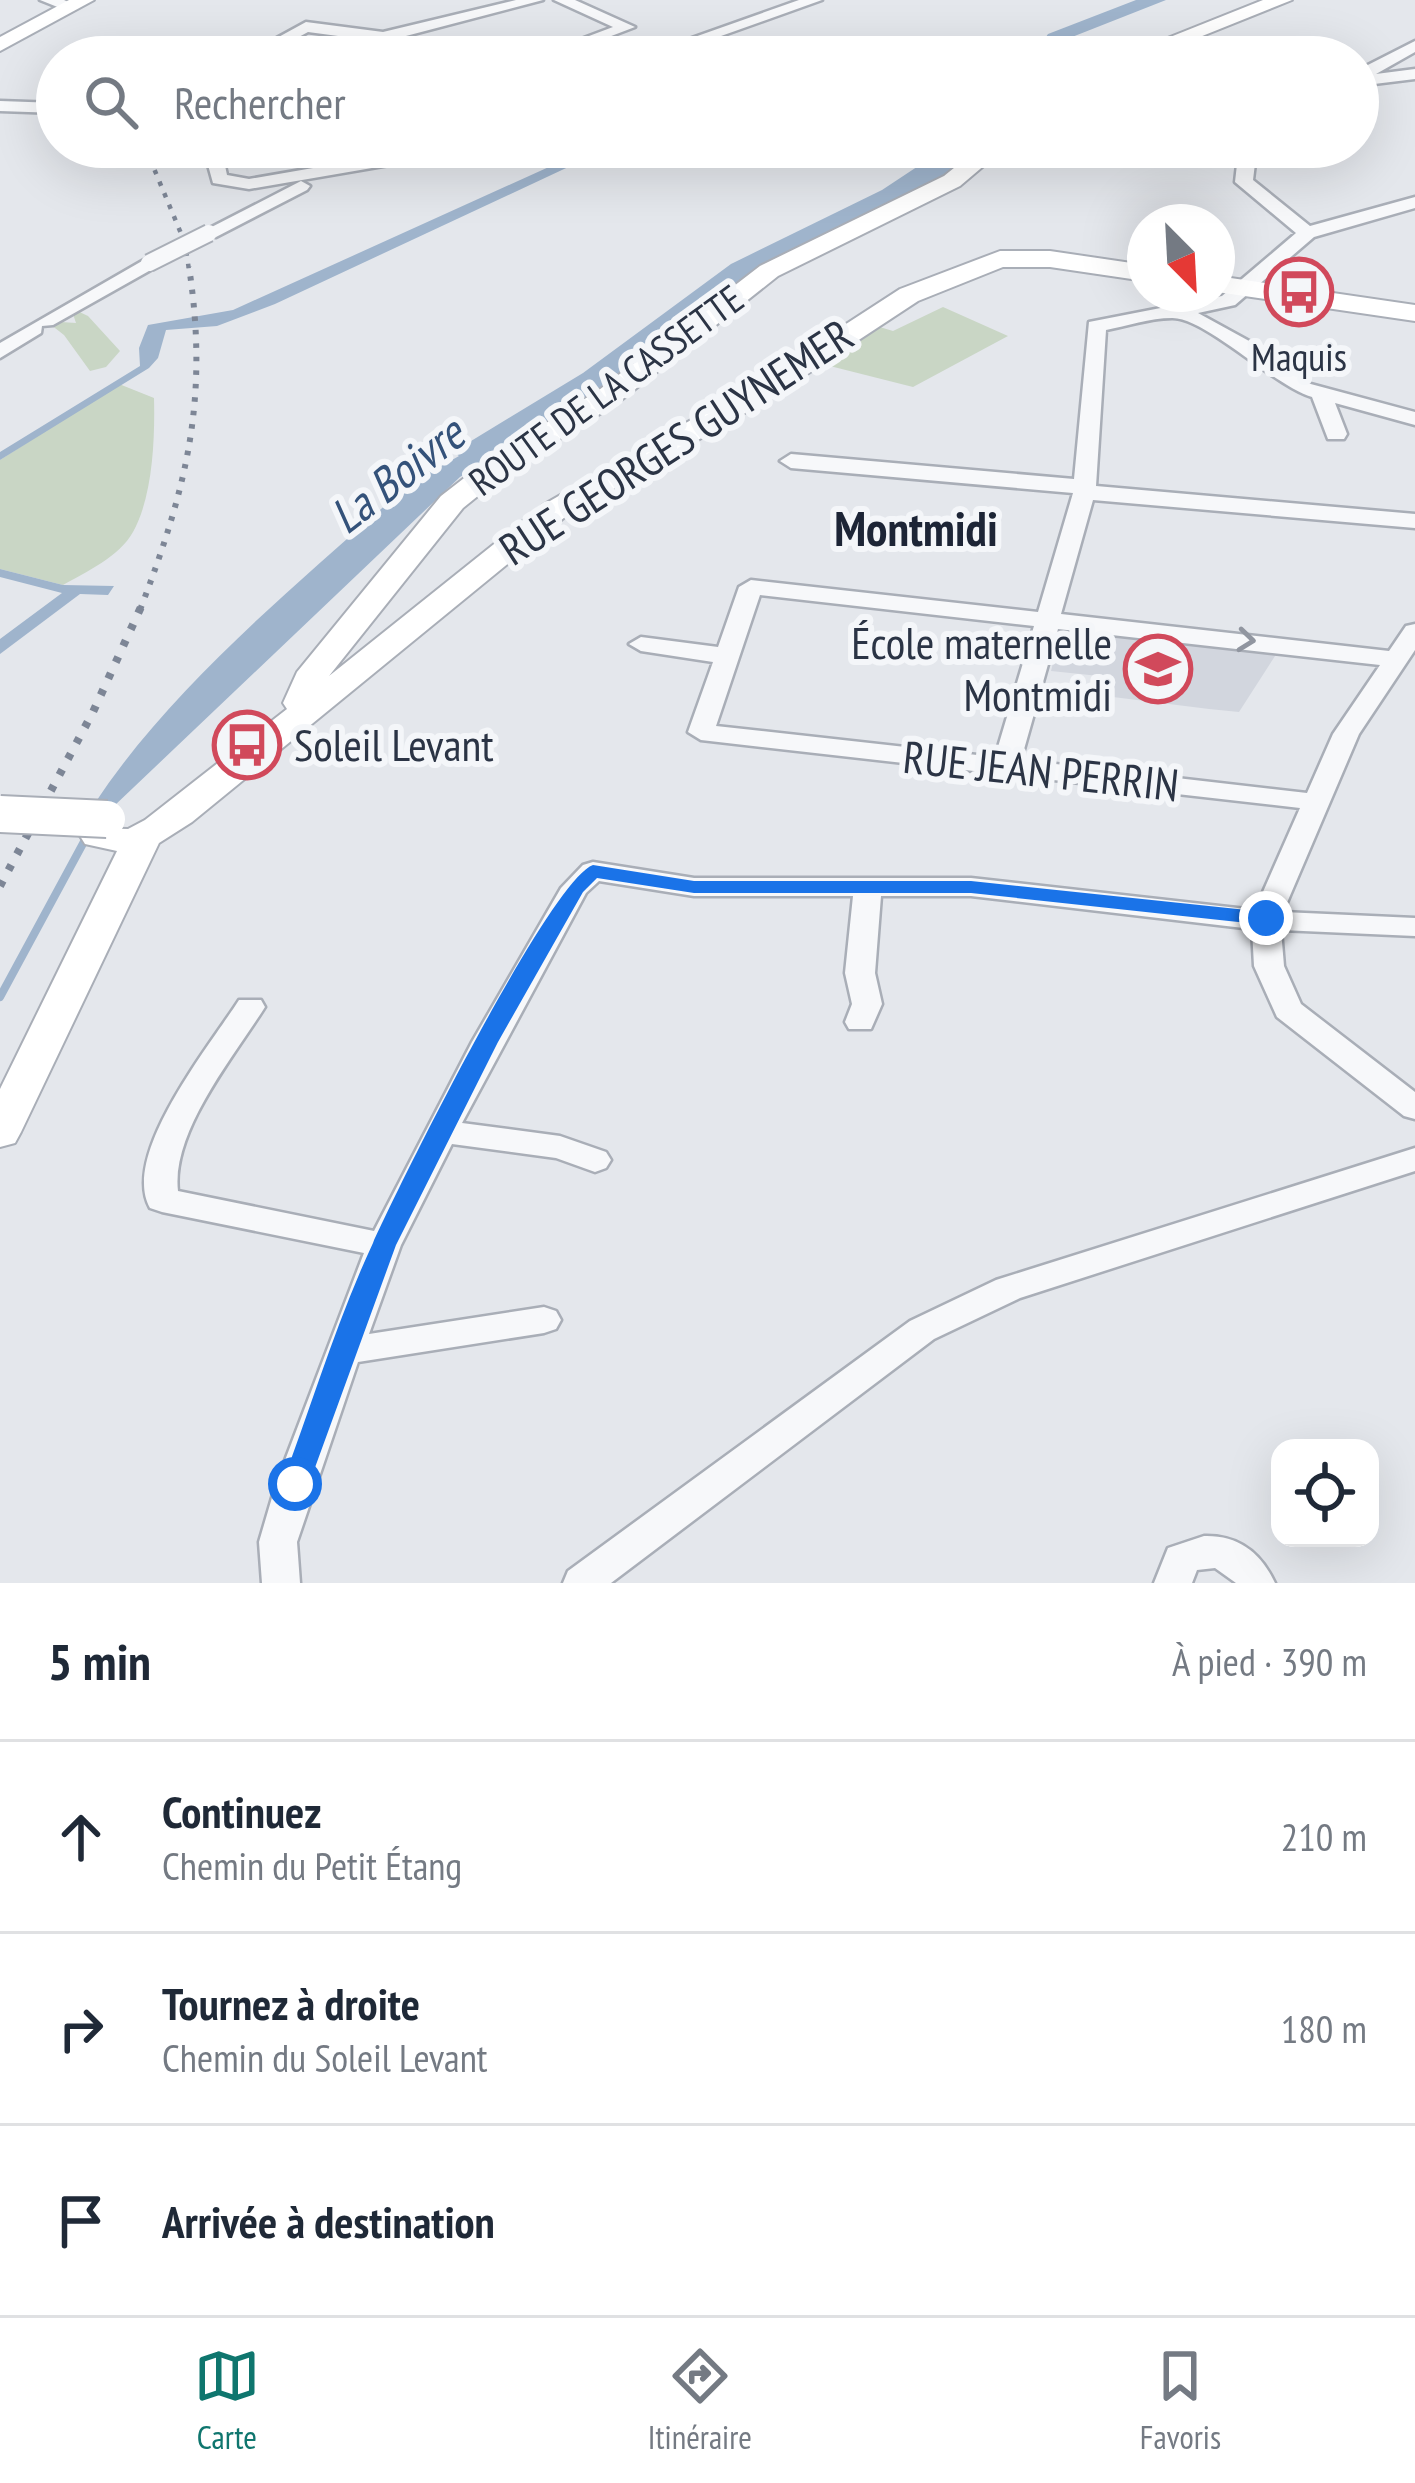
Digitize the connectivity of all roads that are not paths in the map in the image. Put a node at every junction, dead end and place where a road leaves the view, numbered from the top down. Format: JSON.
{"nodes":[{"id":1,"x":535,"y":0,"type":"edge"},
{"id":2,"x":562,"y":0,"type":"edge"},
{"id":3,"x":814,"y":0,"type":"edge"},
{"id":4,"x":1282,"y":0,"type":"edge"},
{"id":5,"x":65,"y":2,"type":"edge"},
{"id":6,"x":0,"y":35,"type":"edge"},
{"id":7,"x":289,"y":36,"type":"edge"},
{"id":8,"x":375,"y":36,"type":"edge"},
{"id":9,"x":387,"y":36,"type":"edge"},
{"id":10,"x":599,"y":36,"type":"edge"},
{"id":11,"x":708,"y":36,"type":"edge"},
{"id":12,"x":1187,"y":36,"type":"edge"},
{"id":13,"x":0,"y":45,"type":"edge"},
{"id":14,"x":1415,"y":46,"type":"edge"},
{"id":15,"x":1379,"y":69,"type":"edge"},
{"id":16,"x":1415,"y":74,"type":"edge"},
{"id":17,"x":1379,"y":77,"type":"edge"},
{"id":18,"x":1379,"y":84,"type":"edge"},
{"id":19,"x":1415,"y":94,"type":"edge"},
{"id":20,"x":0,"y":106,"type":"edge"},
{"id":21,"x":36,"y":107,"type":"edge"},
{"id":22,"x":217,"y":168,"type":"edge"},
{"id":23,"x":321,"y":168,"type":"edge"},
{"id":24,"x":339,"y":168,"type":"edge"},
{"id":25,"x":352,"y":168,"type":"edge"},
{"id":26,"x":968,"y":168,"type":"edge"},
{"id":27,"x":1246,"y":168,"type":"edge"},
{"id":28,"x":325,"y":173,"type":"junction"},
{"id":29,"x":1415,"y":202,"type":"edge"},
{"id":30,"x":1306,"y":233,"type":"junction"},
{"id":31,"x":1127,"y":270,"type":"edge"},
{"id":32,"x":1235,"y":283,"type":"edge"},
{"id":33,"x":1235,"y":287,"type":"edge"},
{"id":34,"x":1175,"y":312,"type":"edge"},
{"id":35,"x":1183,"y":312,"type":"edge"},
{"id":36,"x":1415,"y":313,"type":"edge"},
{"id":37,"x":0,"y":352,"type":"edge"},
{"id":38,"x":1322,"y":397,"type":"junction"},
{"id":39,"x":1415,"y":419,"type":"edge"},
{"id":40,"x":1336,"y":434,"type":"dead end"},
{"id":41,"x":791,"y":461,"type":"dead end"},
{"id":42,"x":1084,"y":490,"type":"junction"},
{"id":43,"x":1415,"y":520,"type":"edge"},
{"id":44,"x":1046,"y":618,"type":"junction"},
{"id":45,"x":1415,"y":631,"type":"edge"},
{"id":46,"x":641,"y":644,"type":"dead end"},
{"id":47,"x":724,"y":656,"type":"junction"},
{"id":48,"x":1394,"y":659,"type":"junction"},
{"id":49,"x":295,"y":717,"type":"junction"},
{"id":50,"x":1006,"y":767,"type":"junction"},
{"id":51,"x":1318,"y":802,"type":"junction"},
{"id":52,"x":0,"y":814,"type":"edge"},
{"id":53,"x":0,"y":831,"type":"edge"},
{"id":54,"x":116,"y":834,"type":"junction"},
{"id":55,"x":868,"y":884,"type":"junction"},
{"id":56,"x":1266,"y":918,"type":"junction"},
{"id":57,"x":1415,"y":927,"type":"edge"},
{"id":58,"x":250,"y":1007,"type":"dead end"},
{"id":59,"x":860,"y":1022,"type":"dead end"},
{"id":60,"x":1415,"y":1108,"type":"edge"},
{"id":61,"x":441,"y":1131,"type":"junction"},
{"id":62,"x":0,"y":1132,"type":"edge"},
{"id":63,"x":1415,"y":1159,"type":"edge"},
{"id":64,"x":595,"y":1160,"type":"dead end"},
{"id":65,"x":384,"y":1245,"type":"junction"},
{"id":66,"x":544,"y":1320,"type":"dead end"},
{"id":67,"x":344,"y":1351,"type":"junction"},
{"id":68,"x":281,"y":1583,"type":"edge"},
{"id":69,"x":582,"y":1583,"type":"edge"},
{"id":70,"x":1173,"y":1583,"type":"edge"},
{"id":71,"x":1256,"y":1583,"type":"edge"}],
"edges":[{"from":1,"to":9,"type":"street"},
{"from":2,"to":10,"type":"street"},
{"from":3,"to":11,"type":"street"},
{"from":4,"to":12,"type":"street"},
{"from":5,"to":6,"type":"street"},
{"from":5,"to":13,"type":"street"},
{"from":7,"to":8,"type":"street"},
{"from":14,"to":15,"type":"street"},
{"from":16,"to":17,"type":"street"},
{"from":18,"to":19,"type":"street"},
{"from":20,"to":21,"type":"street"},
{"from":22,"to":28,"type":"street"},
{"from":23,"to":28,"type":"street"},
{"from":24,"to":28,"type":"street"},
{"from":25,"to":28,"type":"street"},
{"from":26,"to":49,"type":"street","name":"ROUTE DE LA CASSETTE"},
{"from":27,"to":30,"type":"street"},
{"from":28,"to":37,"type":"street","bridge":true},
{"from":29,"to":30,"type":"street"},
{"from":30,"to":32,"type":"street"},
{"from":31,"to":49,"type":"street","name":"RUE GEORGES GUYNEMER"},
{"from":33,"to":36,"type":"street"},
{"from":34,"to":42,"type":"street"},
{"from":35,"to":38,"type":"street"},
{"from":38,"to":39,"type":"street"},
{"from":38,"to":40,"type":"street"},
{"from":41,"to":42,"type":"street"},
{"from":42,"to":43,"type":"street"},
{"from":42,"to":44,"type":"street"},
{"from":44,"to":47,"type":"street","name":"RUE JEAN PERRIN"},
{"from":44,"to":48,"type":"street","one_way":true},
{"from":44,"to":50,"type":"street"},
{"from":45,"to":48,"type":"street"},
{"from":46,"to":47,"type":"street"},
{"from":47,"to":50,"type":"street","name":"RUE JEAN PERRIN"},
{"from":48,"to":51,"type":"street"},
{"from":49,"to":54,"type":"street","name":"RUE GEORGES GUYNEMER"},
{"from":50,"to":51,"type":"street","name":"RUE JEAN PERRIN"},
{"from":51,"to":56,"type":"street"},
{"from":52,"to":54,"type":"street","bridge":true},
{"from":53,"to":54,"type":"street"},
{"from":54,"to":62,"type":"street"},
{"from":55,"to":56,"type":"street"},
{"from":55,"to":59,"type":"street"},
{"from":55,"to":61,"type":"street"},
{"from":56,"to":57,"type":"street"},
{"from":56,"to":60,"type":"street"},
{"from":58,"to":65,"type":"street"},
{"from":61,"to":64,"type":"street"},
{"from":61,"to":65,"type":"street"},
{"from":63,"to":69,"type":"street"},
{"from":65,"to":67,"type":"street"},
{"from":66,"to":67,"type":"street"},
{"from":67,"to":68,"type":"street"},
{"from":70,"to":71,"type":"street"}]}
